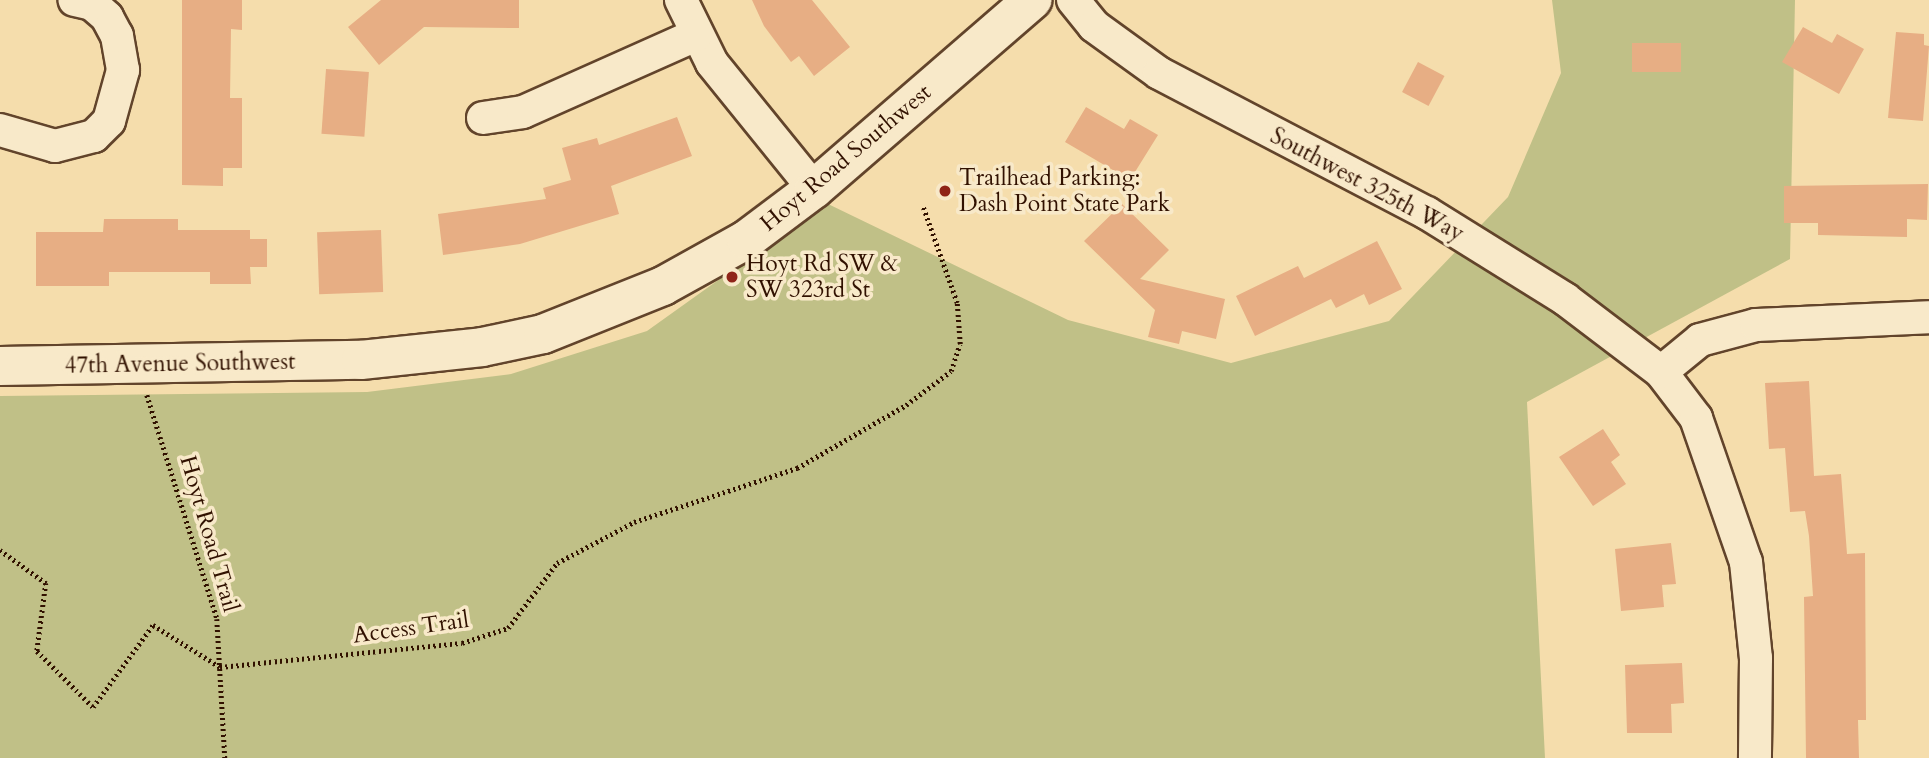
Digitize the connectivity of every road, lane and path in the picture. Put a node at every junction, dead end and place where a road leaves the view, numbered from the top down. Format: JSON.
{"nodes":[{"id":1,"x":74,"y":0,"type":"edge"},
{"id":2,"x":681,"y":0,"type":"edge"},
{"id":3,"x":1032,"y":0,"type":"edge"},
{"id":4,"x":1073,"y":0,"type":"edge"},
{"id":5,"x":695,"y":36,"type":"junction"},
{"id":6,"x":483,"y":118,"type":"dead end"},
{"id":7,"x":0,"y":130,"type":"edge"},
{"id":8,"x":814,"y":188,"type":"junction"},
{"id":9,"x":923,"y":207,"type":"dead end"},
{"id":10,"x":1929,"y":317,"type":"edge"},
{"id":11,"x":361,"y":360,"type":"joint"},
{"id":12,"x":0,"y":366,"type":"edge"},
{"id":13,"x":136,"y":366,"type":"junction"},
{"id":14,"x":1661,"y":372,"type":"junction"},
{"id":15,"x":0,"y":550,"type":"edge"},
{"id":16,"x":220,"y":667,"type":"junction"},
{"id":17,"x":225,"y":758,"type":"edge"},
{"id":18,"x":1755,"y":758,"type":"edge"}],
"edges":[{"from":1,"to":7,"type":"street"},
{"from":2,"to":5,"type":"street"},
{"from":3,"to":8,"type":"main road","name":"Hoyt Road Southwest"},
{"from":4,"to":14,"type":"street","name":"Southwest 325th Way"},
{"from":5,"to":6,"type":"street"},
{"from":5,"to":8,"type":"street"},
{"from":8,"to":11,"type":"main road","name":"Hoyt Road Southwest"},
{"from":9,"to":16,"type":"path","name":"Access Trail"},
{"from":10,"to":14,"type":"street"},
{"from":11,"to":13,"type":"main road","name":"47th Avenue Southwest"},
{"from":12,"to":13,"type":"main road","name":"47th Avenue Southwest"},
{"from":13,"to":16,"type":"path","name":"Hoyt Road Trail"},
{"from":14,"to":18,"type":"street","name":"Southwest 325th Way"},
{"from":15,"to":16,"type":"path"},
{"from":16,"to":17,"type":"path","name":"Hoyt Road Trail"}]}
